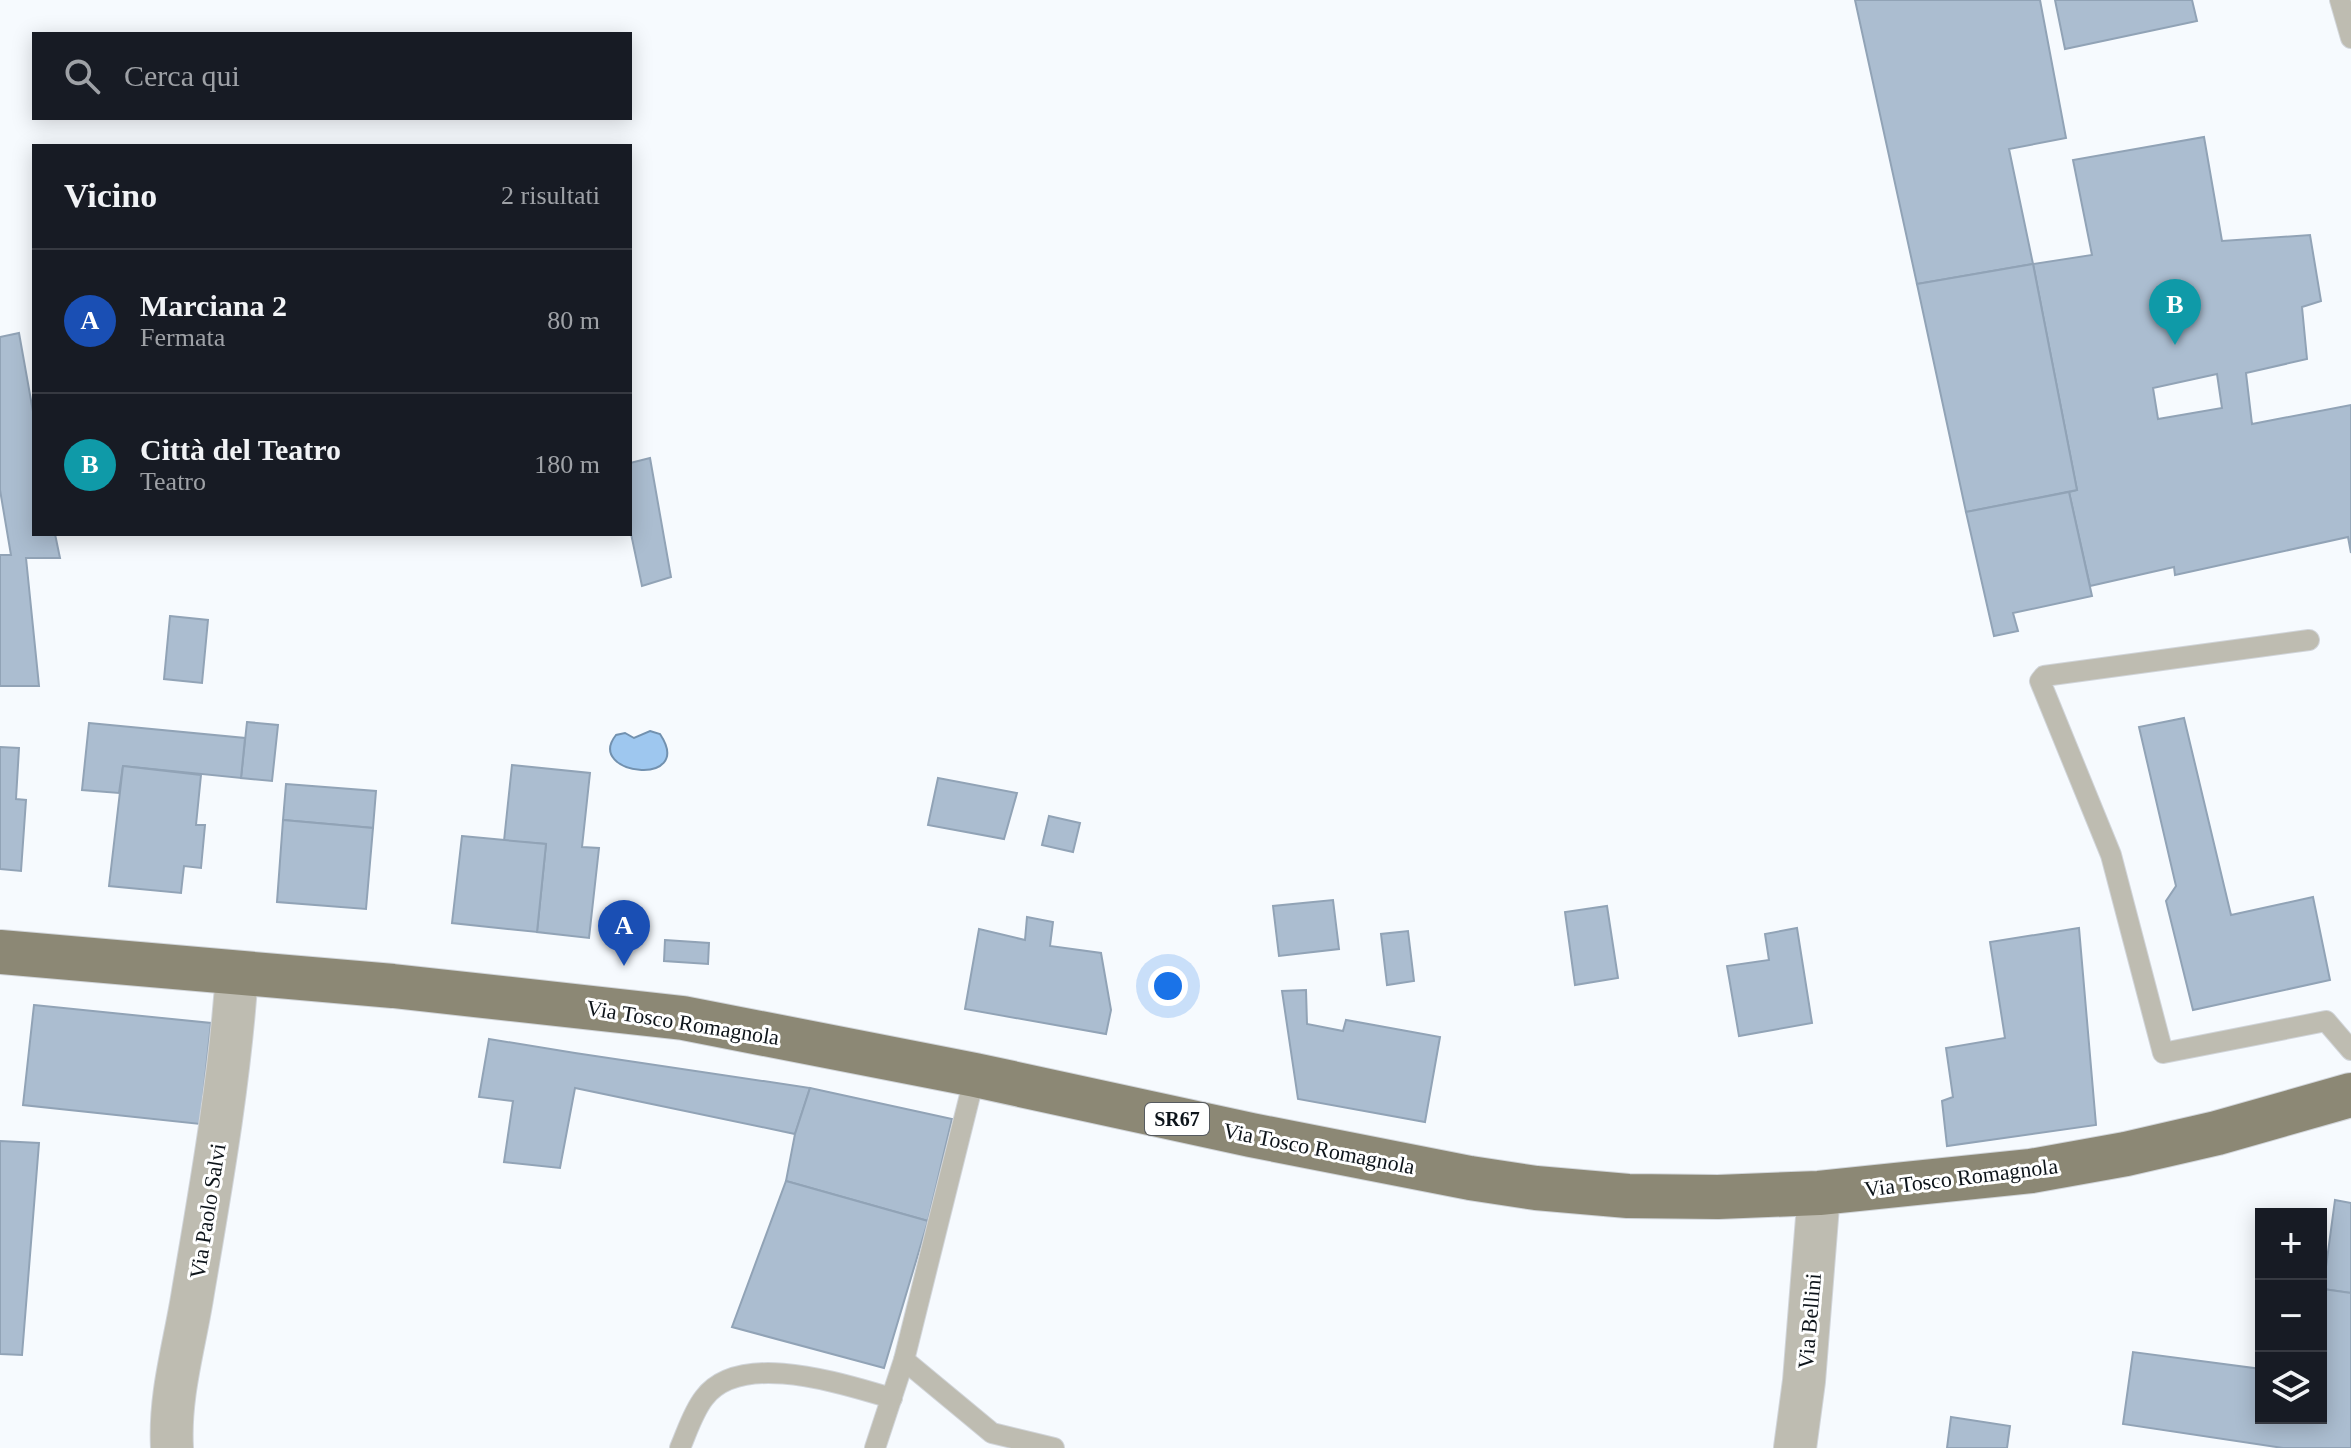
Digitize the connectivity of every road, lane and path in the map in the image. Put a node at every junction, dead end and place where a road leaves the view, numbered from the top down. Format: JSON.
{"nodes":[{"id":1,"x":2340,"y":0,"type":"edge"},
{"id":2,"x":2351,"y":38,"type":"edge"},
{"id":3,"x":2309,"y":640,"type":"dead end"},
{"id":4,"x":0,"y":952,"type":"edge"},
{"id":5,"x":237,"y":972,"type":"junction"},
{"id":6,"x":2351,"y":1050,"type":"edge"},
{"id":7,"x":975,"y":1075,"type":"junction"},
{"id":8,"x":2351,"y":1095,"type":"edge"},
{"id":9,"x":1819,"y":1193,"type":"junction"},
{"id":10,"x":904,"y":1360,"type":"junction"},
{"id":11,"x":892,"y":1398,"type":"junction"},
{"id":12,"x":172,"y":1448,"type":"edge"},
{"id":13,"x":680,"y":1448,"type":"edge"},
{"id":14,"x":875,"y":1448,"type":"edge"},
{"id":15,"x":1054,"y":1448,"type":"edge"},
{"id":16,"x":1795,"y":1448,"type":"edge"}],
"edges":[{"from":1,"to":2,"type":"lane"},
{"from":3,"to":6,"type":"lane"},
{"from":4,"to":5,"type":"main road","name":"Via Tosco Romagnola","number":"SR67"},
{"from":5,"to":7,"type":"main road","name":"Via Tosco Romagnola","number":"SR67"},
{"from":5,"to":12,"type":"street","name":"Via Paolo Salvi"},
{"from":7,"to":9,"type":"main road","name":"Via Tosco Romagnola","number":"SR67"},
{"from":7,"to":10,"type":"lane"},
{"from":8,"to":9,"type":"main road","name":"Via Tosco Romagnola","number":"SR67"},
{"from":9,"to":16,"type":"street","name":"Via Bellini"},
{"from":10,"to":11,"type":"lane"},
{"from":10,"to":15,"type":"lane"},
{"from":11,"to":13,"type":"lane"},
{"from":11,"to":14,"type":"lane"}]}
